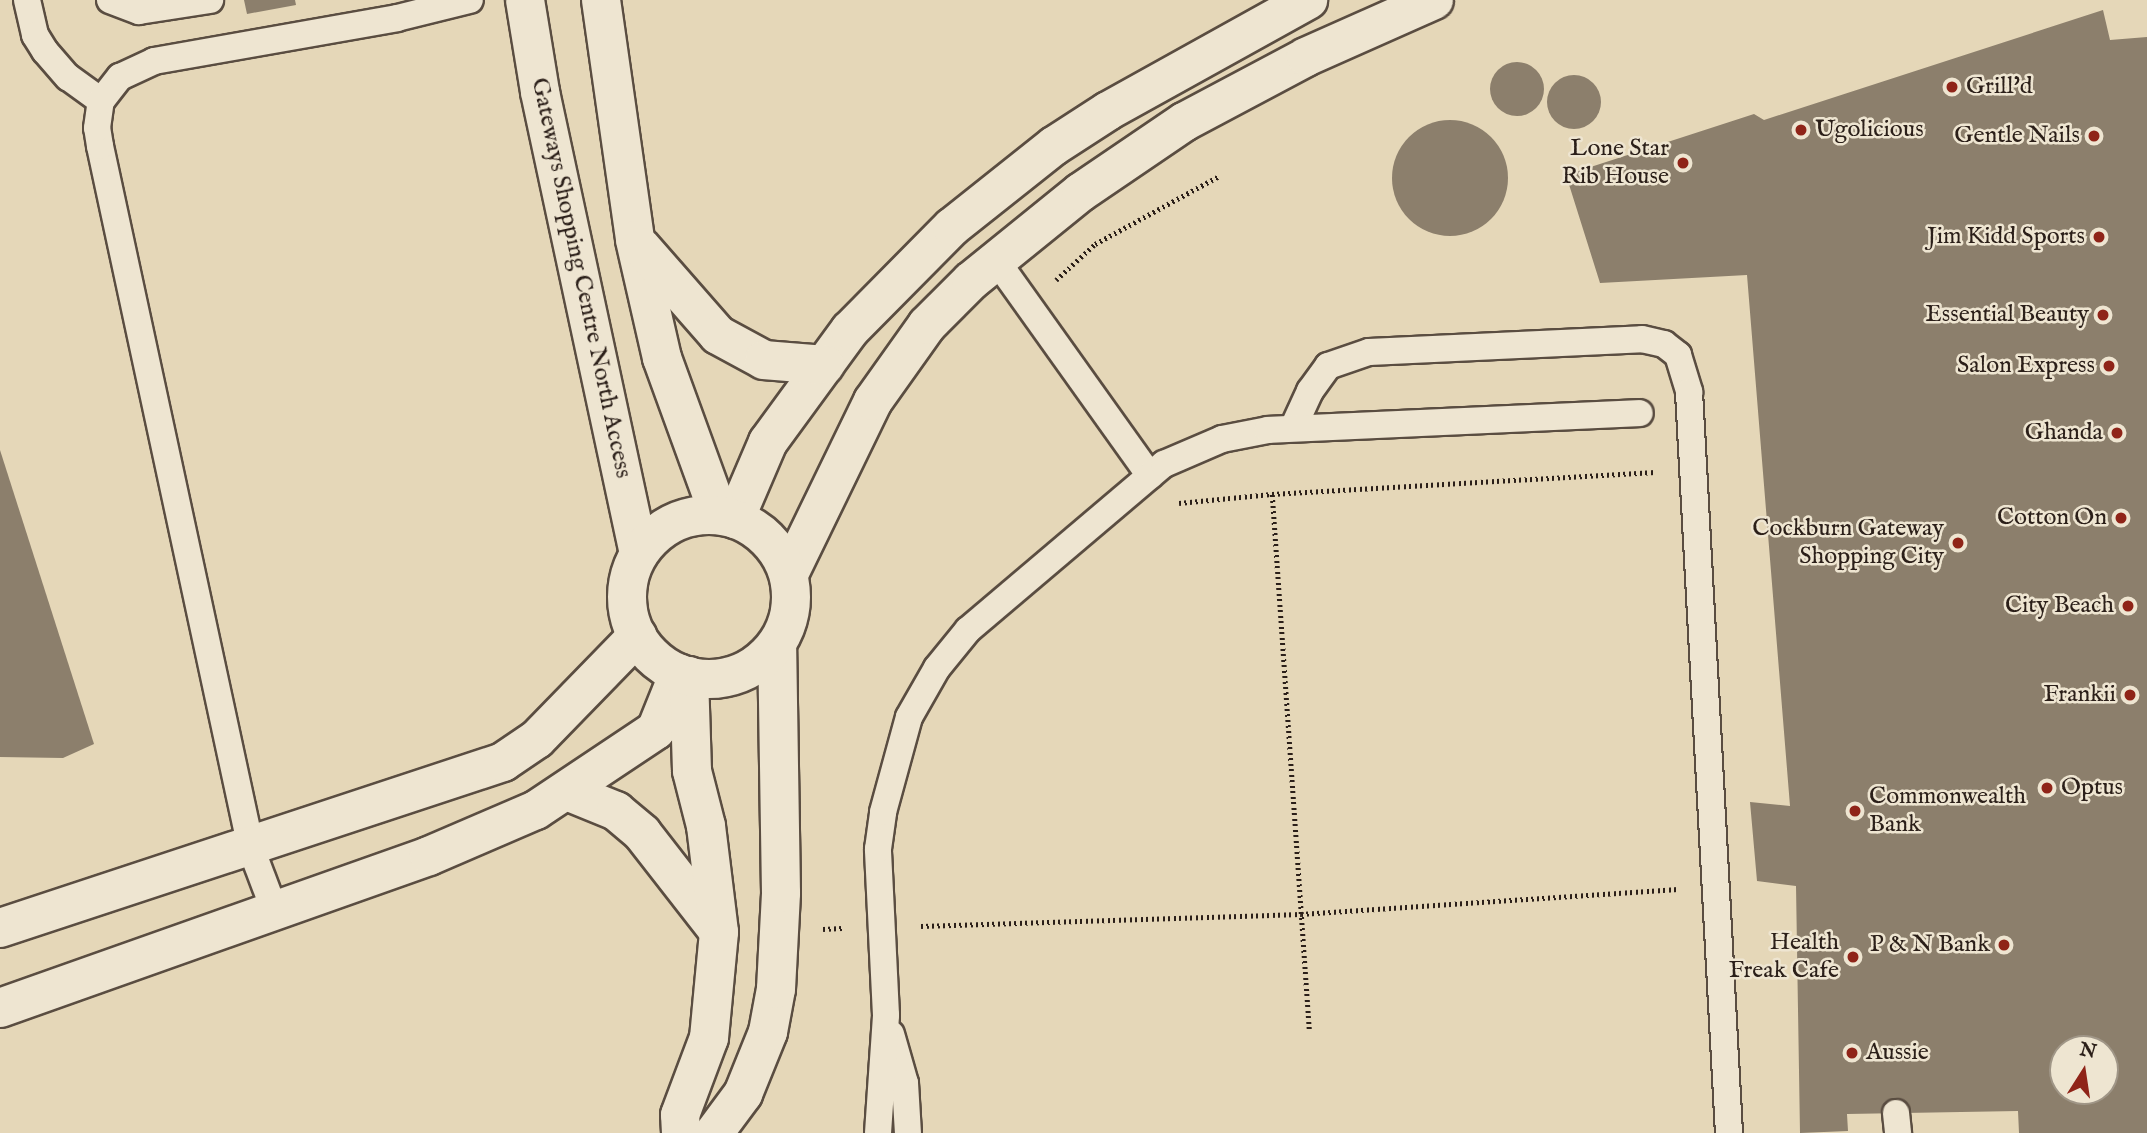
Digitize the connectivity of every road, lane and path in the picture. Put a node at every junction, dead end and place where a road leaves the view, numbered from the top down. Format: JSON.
{"nodes":[{"id":1,"x":27,"y":0,"type":"edge"},
{"id":2,"x":110,"y":0,"type":"edge"},
{"id":3,"x":210,"y":0,"type":"edge"},
{"id":4,"x":470,"y":0,"type":"edge"},
{"id":5,"x":525,"y":0,"type":"edge"},
{"id":6,"x":601,"y":0,"type":"edge"},
{"id":7,"x":1308,"y":0,"type":"edge"},
{"id":8,"x":1434,"y":0,"type":"edge"},
{"id":9,"x":183,"y":3,"type":"edge"},
{"id":10,"x":101,"y":101,"type":"junction"},
{"id":11,"x":1219,"y":176,"type":"dead end"},
{"id":12,"x":635,"y":240,"type":"junction"},
{"id":13,"x":996,"y":260,"type":"junction"},
{"id":14,"x":1030,"y":304,"type":"junction"},
{"id":15,"x":825,"y":365,"type":"junction"},
{"id":16,"x":1640,"y":413,"type":"dead end"},
{"id":17,"x":1293,"y":428,"type":"junction"},
{"id":18,"x":1656,"y":472,"type":"dead end"},
{"id":19,"x":1150,"y":477,"type":"junction"},
{"id":20,"x":1272,"y":494,"type":"junction"},
{"id":21,"x":1168,"y":505,"type":"dead end"},
{"id":22,"x":727,"y":517,"type":"junction"},
{"id":23,"x":639,"y":554,"type":"junction"},
{"id":24,"x":789,"y":574,"type":"junction"},
{"id":25,"x":637,"y":636,"type":"junction"},
{"id":26,"x":777,"y":644,"type":"junction"},
{"id":27,"x":684,"y":674,"type":"junction"},
{"id":28,"x":569,"y":792,"type":"junction"},
{"id":29,"x":251,"y":848,"type":"junction"},
{"id":30,"x":1718,"y":877,"type":"junction"},
{"id":31,"x":274,"y":909,"type":"junction"},
{"id":32,"x":1301,"y":914,"type":"junction"},
{"id":33,"x":882,"y":927,"type":"junction"},
{"id":34,"x":0,"y":928,"type":"edge"},
{"id":35,"x":819,"y":929,"type":"dead end"},
{"id":36,"x":719,"y":932,"type":"junction"},
{"id":37,"x":0,"y":1007,"type":"edge"},
{"id":38,"x":886,"y":1015,"type":"junction"},
{"id":39,"x":1309,"y":1029,"type":"dead end"},
{"id":40,"x":681,"y":1133,"type":"edge"},
{"id":41,"x":714,"y":1133,"type":"edge"},
{"id":42,"x":878,"y":1133,"type":"edge"},
{"id":43,"x":908,"y":1133,"type":"edge"},
{"id":44,"x":1729,"y":1133,"type":"edge"}],
"edges":[{"from":1,"to":10,"type":"lane"},
{"from":2,"to":9,"type":"lane"},
{"from":3,"to":9,"type":"lane"},
{"from":4,"to":10,"type":"lane"},
{"from":5,"to":23,"type":"street","name":"Gateways Shopping Centre North Access"},
{"from":6,"to":12,"type":"street"},
{"from":7,"to":15,"type":"street"},
{"from":8,"to":13,"type":"street"},
{"from":10,"to":29,"type":"lane"},
{"from":11,"to":14,"type":"path"},
{"from":12,"to":15,"type":"street"},
{"from":12,"to":22,"type":"street"},
{"from":13,"to":14,"type":"lane"},
{"from":13,"to":24,"type":"street"},
{"from":14,"to":19,"type":"lane"},
{"from":15,"to":22,"type":"street"},
{"from":16,"to":17,"type":"lane"},
{"from":17,"to":19,"type":"lane"},
{"from":17,"to":30,"type":"lane"},
{"from":18,"to":20,"type":"path"},
{"from":19,"to":33,"type":"lane"},
{"from":20,"to":21,"type":"path"},
{"from":20,"to":32,"type":"path"},
{"from":22,"to":23,"type":"street"},
{"from":22,"to":24,"type":"street"},
{"from":23,"to":25,"type":"street"},
{"from":24,"to":26,"type":"street"},
{"from":25,"to":27,"type":"street"},
{"from":25,"to":29,"type":"street"},
{"from":26,"to":27,"type":"street"},
{"from":26,"to":41,"type":"street"},
{"from":27,"to":28,"type":"street"},
{"from":27,"to":36,"type":"street"},
{"from":28,"to":31,"type":"street"},
{"from":28,"to":36,"type":"street"},
{"from":29,"to":31,"type":"lane"},
{"from":29,"to":34,"type":"street"},
{"from":30,"to":32,"type":"path"},
{"from":30,"to":44,"type":"lane"},
{"from":31,"to":37,"type":"street"},
{"from":32,"to":33,"type":"path"},
{"from":32,"to":39,"type":"path"},
{"from":33,"to":35,"type":"path"},
{"from":33,"to":38,"type":"lane"},
{"from":36,"to":40,"type":"street"},
{"from":38,"to":42,"type":"lane"},
{"from":38,"to":43,"type":"lane"}]}
